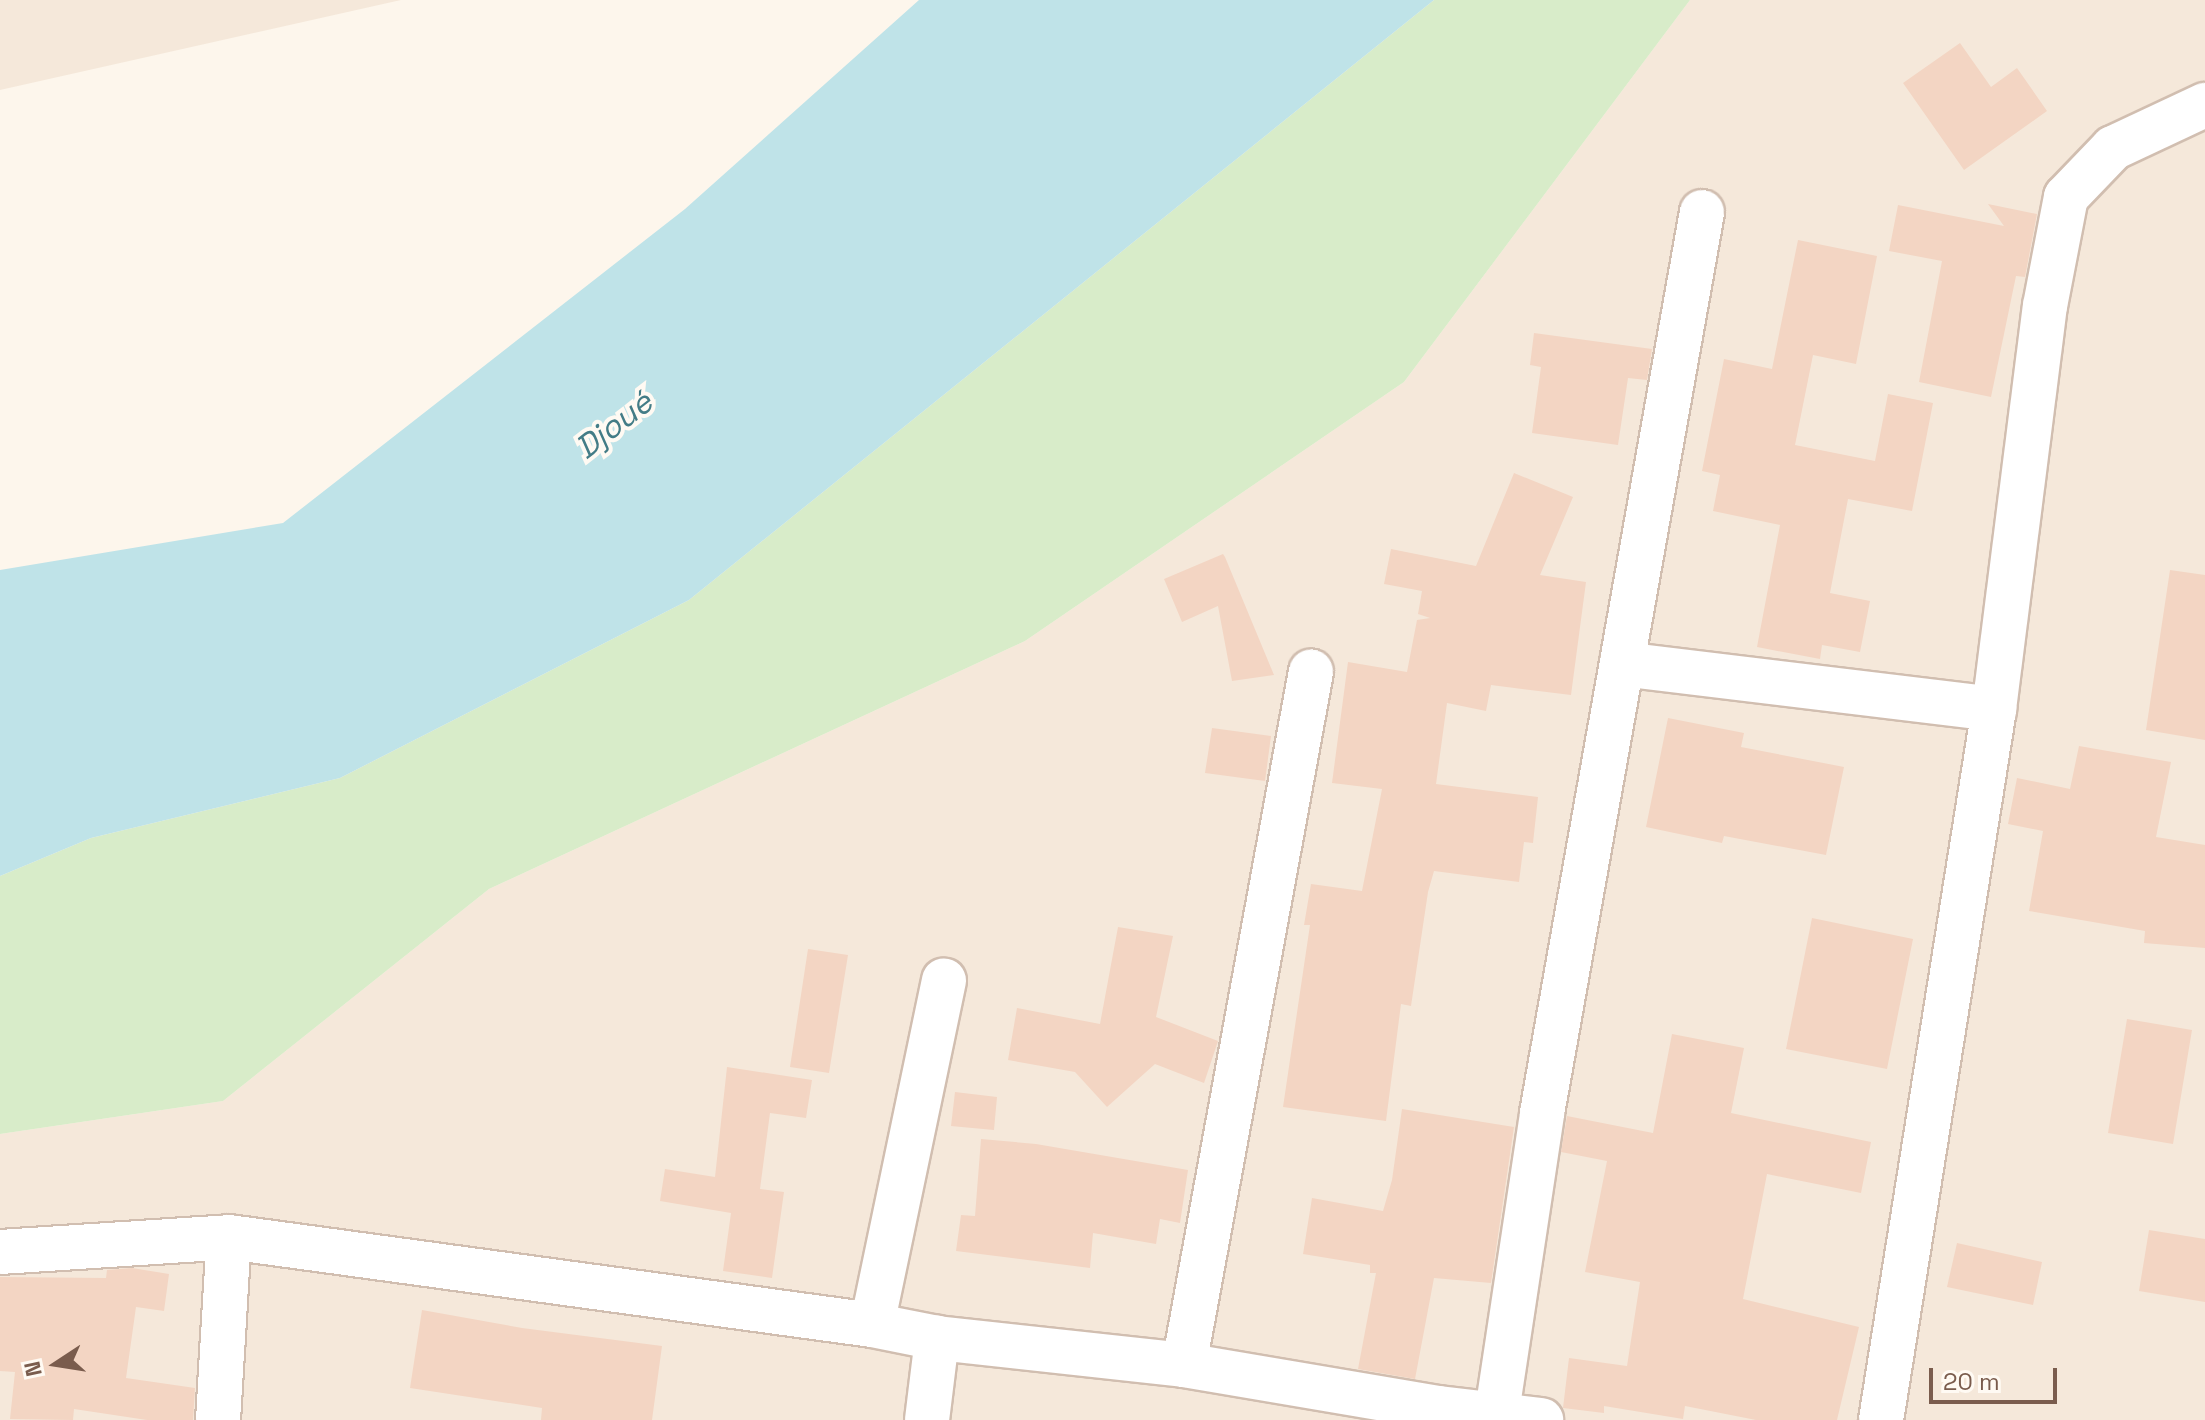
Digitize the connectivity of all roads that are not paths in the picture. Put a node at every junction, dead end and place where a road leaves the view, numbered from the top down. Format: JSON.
{"nodes":[{"id":1,"x":2196,"y":121,"type":"edge"},
{"id":2,"x":1702,"y":212,"type":"dead end"},
{"id":3,"x":1622,"y":664,"type":"junction"},
{"id":4,"x":1311,"y":672,"type":"dead end"},
{"id":5,"x":1994,"y":709,"type":"junction"},
{"id":6,"x":944,"y":980,"type":"dead end"},
{"id":7,"x":229,"y":1237,"type":"junction"},
{"id":8,"x":0,"y":1252,"type":"edge"},
{"id":9,"x":872,"y":1325,"type":"junction"},
{"id":10,"x":937,"y":1338,"type":"junction"},
{"id":11,"x":1184,"y":1365,"type":"junction"},
{"id":12,"x":1497,"y":1412,"type":"junction"},
{"id":13,"x":1440,"y":1414,"type":"edge"},
{"id":14,"x":218,"y":1420,"type":"edge"},
{"id":15,"x":927,"y":1420,"type":"edge"},
{"id":16,"x":1541,"y":1420,"type":"edge"},
{"id":17,"x":1881,"y":1420,"type":"edge"}],
"edges":[{"from":1,"to":5,"type":"street"},
{"from":2,"to":3,"type":"street"},
{"from":3,"to":5,"type":"street"},
{"from":3,"to":12,"type":"street"},
{"from":4,"to":11,"type":"street"},
{"from":5,"to":17,"type":"street"},
{"from":6,"to":9,"type":"street"},
{"from":7,"to":8,"type":"street"},
{"from":7,"to":9,"type":"street"},
{"from":7,"to":14,"type":"street"},
{"from":9,"to":10,"type":"street"},
{"from":10,"to":11,"type":"street"},
{"from":10,"to":15,"type":"street"},
{"from":11,"to":13,"type":"street"},
{"from":12,"to":13,"type":"street"},
{"from":12,"to":16,"type":"street"}]}
